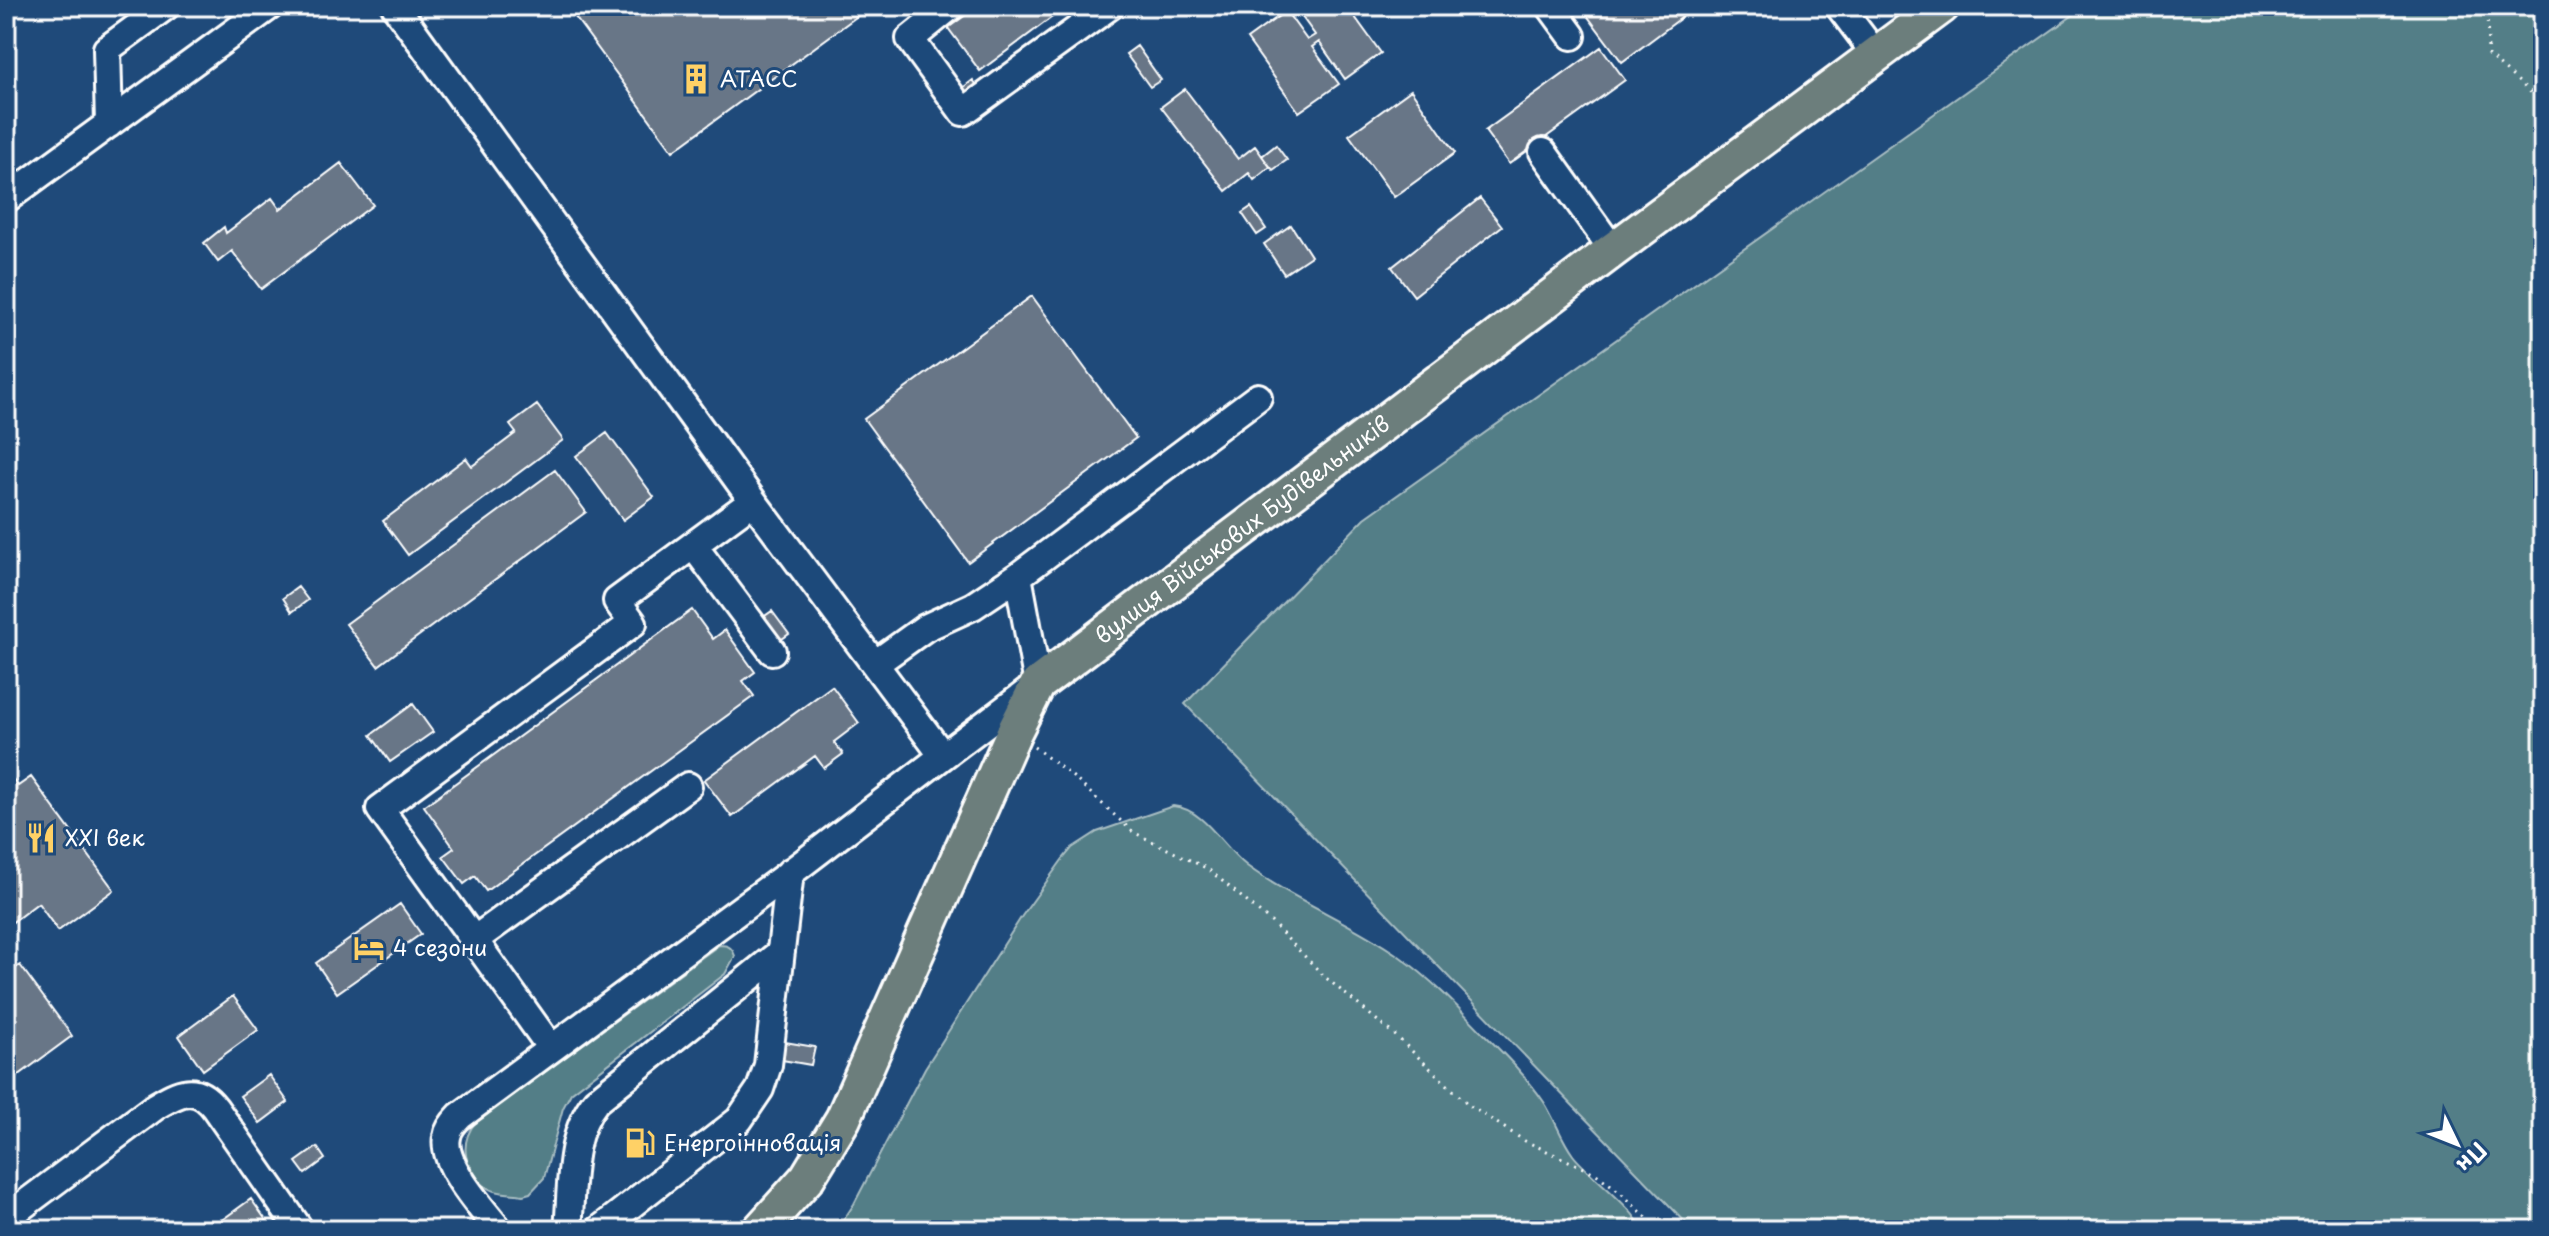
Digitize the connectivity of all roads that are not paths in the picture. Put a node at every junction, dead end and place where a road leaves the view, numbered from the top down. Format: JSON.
{"nodes":[{"id":1,"x":166,"y":6,"type":"edge"},
{"id":2,"x":395,"y":6,"type":"edge"},
{"id":3,"x":951,"y":6,"type":"edge"},
{"id":4,"x":1110,"y":6,"type":"edge"},
{"id":5,"x":1550,"y":6,"type":"edge"},
{"id":6,"x":1839,"y":6,"type":"edge"},
{"id":7,"x":1942,"y":6,"type":"edge"},
{"id":8,"x":250,"y":11,"type":"edge"},
{"id":9,"x":1572,"y":36,"type":"dead end"},
{"id":10,"x":1876,"y":55,"type":"junction"},
{"id":11,"x":109,"y":124,"type":"junction"},
{"id":12,"x":1543,"y":152,"type":"dead end"},
{"id":13,"x":6,"y":199,"type":"edge"},
{"id":14,"x":1613,"y":250,"type":"junction"},
{"id":15,"x":1258,"y":397,"type":"dead end"},
{"id":16,"x":753,"y":501,"type":"junction"},
{"id":17,"x":693,"y":545,"type":"junction"},
{"id":18,"x":1018,"y":576,"type":"junction"},
{"id":19,"x":772,"y":651,"type":"dead end"},
{"id":20,"x":875,"y":664,"type":"junction"},
{"id":21,"x":1038,"y":684,"type":"junction"},
{"id":22,"x":943,"y":756,"type":"junction"},
{"id":23,"x":688,"y":786,"type":"dead end"},
{"id":24,"x":790,"y":872,"type":"junction"},
{"id":25,"x":474,"y":940,"type":"junction"},
{"id":26,"x":781,"y":952,"type":"junction"},
{"id":27,"x":551,"y":1048,"type":"junction"},
{"id":28,"x":6,"y":1218,"type":"edge"},
{"id":29,"x":300,"y":1230,"type":"edge"},
{"id":30,"x":499,"y":1230,"type":"edge"},
{"id":31,"x":568,"y":1230,"type":"edge"},
{"id":32,"x":599,"y":1230,"type":"edge"},
{"id":33,"x":760,"y":1230,"type":"edge"}],
"edges":[{"from":1,"to":11,"type":"street"},
{"from":2,"to":16,"type":"street"},
{"from":3,"to":4,"type":"street"},
{"from":5,"to":9,"type":"street"},
{"from":6,"to":10,"type":"street"},
{"from":7,"to":10,"type":"main road","name":"вулиця Військових Будівельників"},
{"from":8,"to":11,"type":"street"},
{"from":10,"to":14,"type":"main road","name":"вулиця Військових Будівельників"},
{"from":11,"to":13,"type":"street"},
{"from":12,"to":14,"type":"street"},
{"from":14,"to":21,"type":"main road","name":"вулиця Військових Будівельників"},
{"from":15,"to":18,"type":"street"},
{"from":16,"to":17,"type":"street"},
{"from":16,"to":20,"type":"street"},
{"from":17,"to":19,"type":"street"},
{"from":17,"to":25,"type":"street"},
{"from":18,"to":20,"type":"street"},
{"from":18,"to":21,"type":"street"},
{"from":20,"to":22,"type":"street"},
{"from":21,"to":22,"type":"street"},
{"from":21,"to":33,"type":"main road","name":"вулиця Військових Будівельників"},
{"from":22,"to":24,"type":"street"},
{"from":23,"to":25,"type":"street"},
{"from":24,"to":26,"type":"street"},
{"from":24,"to":27,"type":"street"},
{"from":25,"to":27,"type":"street"},
{"from":26,"to":31,"type":"street"},
{"from":26,"to":32,"type":"street"},
{"from":27,"to":30,"type":"street"},
{"from":28,"to":29,"type":"street"}]}
